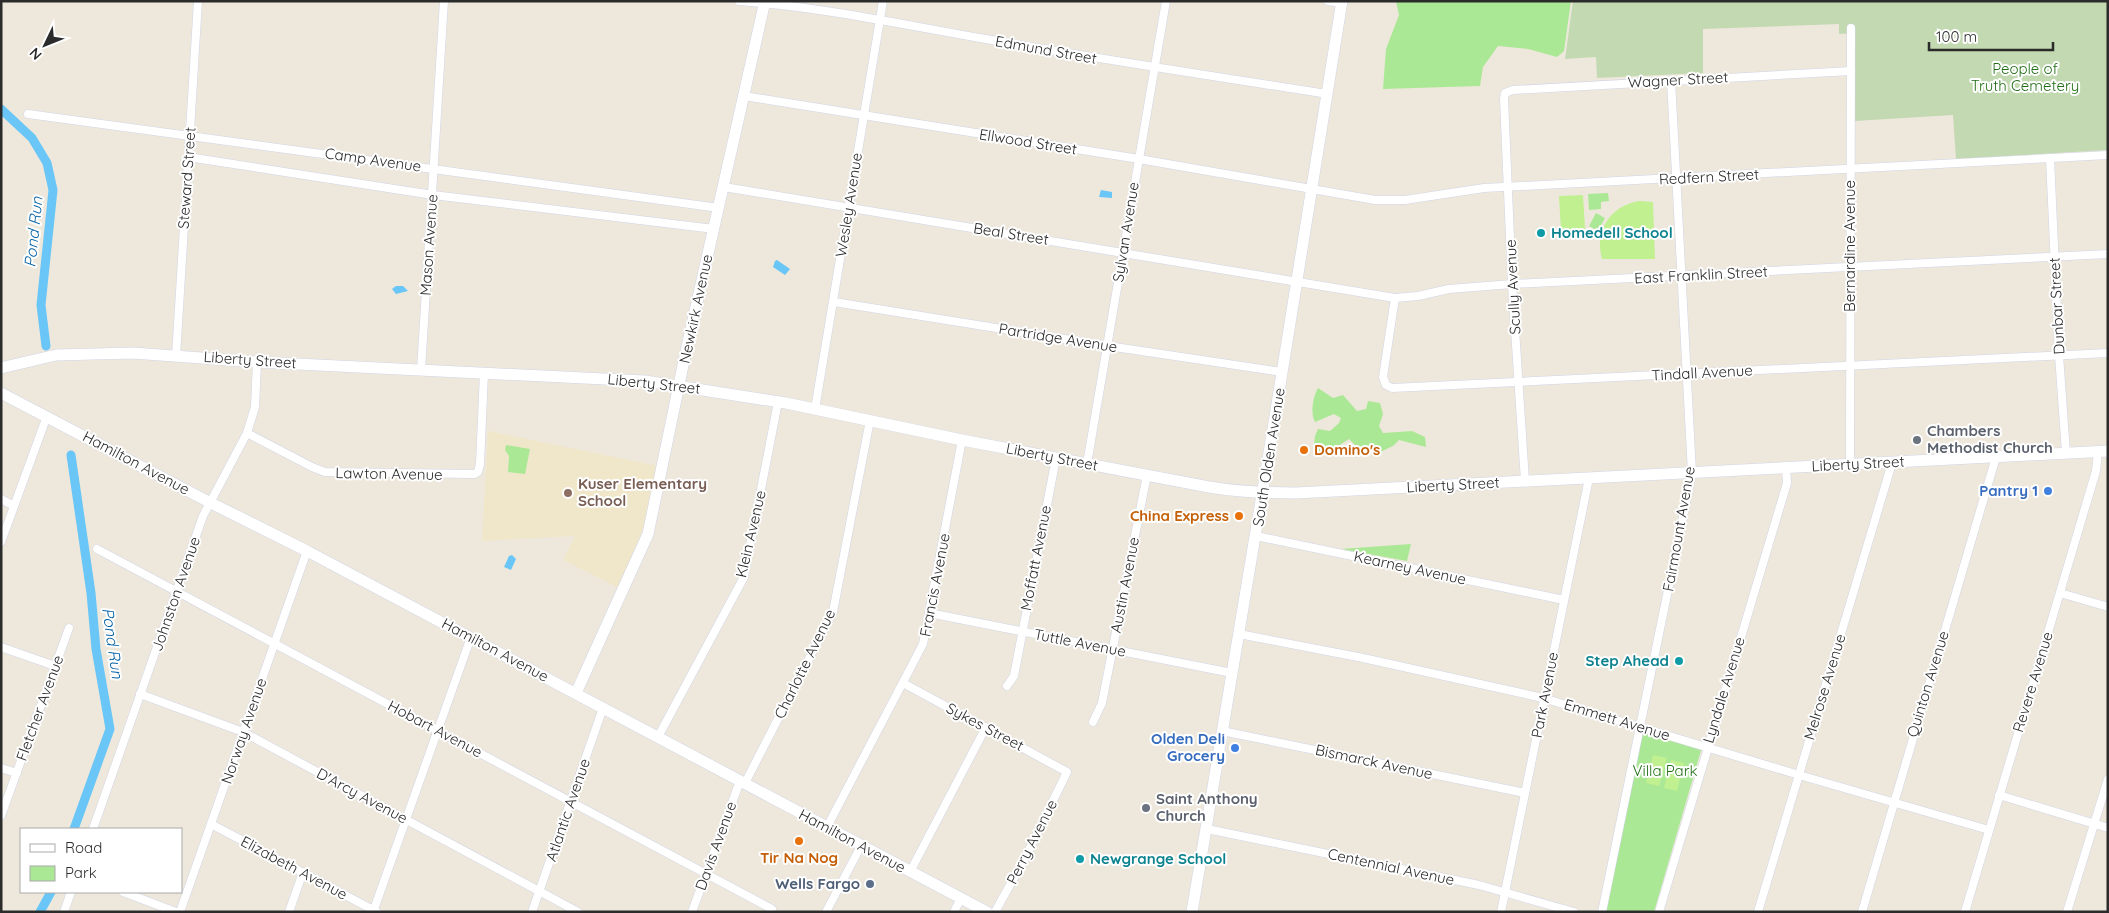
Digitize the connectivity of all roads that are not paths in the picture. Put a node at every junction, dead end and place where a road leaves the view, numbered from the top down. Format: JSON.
{"nodes":[{"id":1,"x":198,"y":1,"type":"edge"},
{"id":2,"x":444,"y":1,"type":"edge"},
{"id":3,"x":739,"y":1,"type":"edge"},
{"id":4,"x":883,"y":1,"type":"edge"},
{"id":5,"x":1166,"y":1,"type":"edge"},
{"id":6,"x":1328,"y":1,"type":"edge"},
{"id":7,"x":765,"y":2,"type":"edge"},
{"id":8,"x":1342,"y":2,"type":"edge"},
{"id":9,"x":880,"y":21,"type":"junction"},
{"id":10,"x":1851,"y":28,"type":"dead end"},
{"id":11,"x":1154,"y":68,"type":"junction"},
{"id":12,"x":1851,"y":71,"type":"junction"},
{"id":13,"x":1671,"y":80,"type":"junction"},
{"id":14,"x":1506,"y":92,"type":"joint"},
{"id":15,"x":1327,"y":94,"type":"junction"},
{"id":16,"x":744,"y":96,"type":"junction"},
{"id":17,"x":28,"y":114,"type":"dead end"},
{"id":18,"x":864,"y":116,"type":"junction"},
{"id":19,"x":190,"y":135,"type":"junction"},
{"id":20,"x":2108,"y":155,"type":"edge"},
{"id":21,"x":188,"y":157,"type":"junction"},
{"id":22,"x":2050,"y":158,"type":"junction"},
{"id":23,"x":1139,"y":159,"type":"junction"},
{"id":24,"x":434,"y":168,"type":"junction"},
{"id":25,"x":1850,"y":168,"type":"junction"},
{"id":26,"x":1676,"y":179,"type":"junction"},
{"id":27,"x":724,"y":187,"type":"junction"},
{"id":28,"x":1508,"y":187,"type":"junction"},
{"id":29,"x":1312,"y":188,"type":"junction"},
{"id":30,"x":433,"y":195,"type":"junction"},
{"id":31,"x":719,"y":208,"type":"junction"},
{"id":32,"x":848,"y":208,"type":"junction"},
{"id":33,"x":714,"y":228,"type":"junction"},
{"id":34,"x":1123,"y":252,"type":"junction"},
{"id":35,"x":2108,"y":254,"type":"edge"},
{"id":36,"x":2055,"y":256,"type":"junction"},
{"id":37,"x":1849,"y":267,"type":"junction"},
{"id":38,"x":1682,"y":276,"type":"junction"},
{"id":39,"x":1297,"y":281,"type":"junction"},
{"id":40,"x":1512,"y":284,"type":"junction"},
{"id":41,"x":1396,"y":298,"type":"junction"},
{"id":42,"x":834,"y":302,"type":"junction"},
{"id":43,"x":1108,"y":346,"type":"junction"},
{"id":44,"x":2108,"y":353,"type":"edge"},
{"id":45,"x":2059,"y":355,"type":"junction"},
{"id":46,"x":176,"y":356,"type":"junction"},
{"id":47,"x":257,"y":362,"type":"junction"},
{"id":48,"x":1850,"y":366,"type":"junction"},
{"id":49,"x":1,"y":368,"type":"edge"},
{"id":50,"x":421,"y":370,"type":"junction"},
{"id":51,"x":1282,"y":372,"type":"junction"},
{"id":52,"x":484,"y":374,"type":"junction"},
{"id":53,"x":1687,"y":374,"type":"junction"},
{"id":54,"x":1518,"y":382,"type":"junction"},
{"id":55,"x":680,"y":385,"type":"junction"},
{"id":56,"x":1,"y":393,"type":"edge"},
{"id":57,"x":778,"y":402,"type":"junction"},
{"id":58,"x":815,"y":409,"type":"junction"},
{"id":59,"x":47,"y":416,"type":"junction"},
{"id":60,"x":870,"y":420,"type":"junction"},
{"id":61,"x":247,"y":433,"type":"junction"},
{"id":62,"x":962,"y":440,"type":"junction"},
{"id":63,"x":2103,"y":452,"type":"edge"},
{"id":64,"x":2066,"y":454,"type":"junction"},
{"id":65,"x":1996,"y":457,"type":"junction"},
{"id":66,"x":1056,"y":458,"type":"junction"},
{"id":67,"x":1892,"y":463,"type":"junction"},
{"id":68,"x":1088,"y":464,"type":"junction"},
{"id":69,"x":1850,"y":465,"type":"junction"},
{"id":70,"x":1786,"y":468,"type":"junction"},
{"id":71,"x":1692,"y":473,"type":"junction"},
{"id":72,"x":1147,"y":475,"type":"junction"},
{"id":73,"x":1589,"y":478,"type":"junction"},
{"id":74,"x":1525,"y":481,"type":"junction"},
{"id":75,"x":1263,"y":493,"type":"junction"},
{"id":76,"x":1,"y":499,"type":"edge"},
{"id":77,"x":210,"y":502,"type":"junction"},
{"id":78,"x":14,"y":506,"type":"junction"},
{"id":79,"x":1256,"y":536,"type":"junction"},
{"id":80,"x":1,"y":542,"type":"edge"},
{"id":81,"x":97,"y":549,"type":"dead end"},
{"id":82,"x":307,"y":551,"type":"junction"},
{"id":83,"x":176,"y":591,"type":"junction"},
{"id":84,"x":2060,"y":593,"type":"junction"},
{"id":85,"x":1564,"y":600,"type":"junction"},
{"id":86,"x":2108,"y":607,"type":"edge"},
{"id":87,"x":929,"y":613,"type":"junction"},
{"id":88,"x":69,"y":628,"type":"dead end"},
{"id":89,"x":1022,"y":631,"type":"junction"},
{"id":90,"x":1239,"y":634,"type":"junction"},
{"id":91,"x":471,"y":638,"type":"junction"},
{"id":92,"x":275,"y":644,"type":"junction"},
{"id":93,"x":1,"y":646,"type":"edge"},
{"id":94,"x":1113,"y":650,"type":"junction"},
{"id":95,"x":55,"y":666,"type":"junction"},
{"id":96,"x":1232,"y":673,"type":"junction"},
{"id":97,"x":903,"y":682,"type":"junction"},
{"id":98,"x":1007,"y":686,"type":"dead end"},
{"id":99,"x":576,"y":693,"type":"junction"},
{"id":100,"x":140,"y":694,"type":"junction"},
{"id":101,"x":1544,"y":698,"type":"junction"},
{"id":102,"x":603,"y":708,"type":"junction"},
{"id":103,"x":1093,"y":722,"type":"dead end"},
{"id":104,"x":1640,"y":726,"type":"junction"},
{"id":105,"x":986,"y":727,"type":"junction"},
{"id":106,"x":438,"y":730,"type":"junction"},
{"id":107,"x":1222,"y":731,"type":"junction"},
{"id":108,"x":243,"y":732,"type":"junction"},
{"id":109,"x":658,"y":737,"type":"junction"},
{"id":110,"x":1707,"y":746,"type":"junction"},
{"id":111,"x":1,"y":768,"type":"edge"},
{"id":112,"x":1067,"y":772,"type":"joint"},
{"id":113,"x":17,"y":773,"type":"junction"},
{"id":114,"x":1799,"y":775,"type":"junction"},
{"id":115,"x":2108,"y":778,"type":"edge"},
{"id":116,"x":742,"y":782,"type":"junction"},
{"id":117,"x":1525,"y":793,"type":"junction"},
{"id":118,"x":1999,"y":795,"type":"junction"},
{"id":119,"x":570,"y":801,"type":"junction"},
{"id":120,"x":1893,"y":802,"type":"junction"},
{"id":121,"x":1,"y":816,"type":"edge"},
{"id":122,"x":406,"y":820,"type":"junction"},
{"id":123,"x":211,"y":824,"type":"junction"},
{"id":124,"x":2094,"y":824,"type":"junction"},
{"id":125,"x":827,"y":827,"type":"junction"},
{"id":126,"x":93,"y":828,"type":"edge"},
{"id":127,"x":2108,"y":828,"type":"edge"},
{"id":128,"x":1207,"y":829,"type":"junction"},
{"id":129,"x":1989,"y":830,"type":"junction"},
{"id":130,"x":861,"y":846,"type":"junction"},
{"id":131,"x":303,"y":872,"type":"junction"},
{"id":132,"x":910,"y":872,"type":"junction"},
{"id":133,"x":706,"y":874,"type":"junction"},
{"id":134,"x":539,"y":891,"type":"junction"},
{"id":135,"x":1505,"y":891,"type":"junction"},
{"id":136,"x":71,"y":893,"type":"edge"},
{"id":137,"x":126,"y":893,"type":"edge"},
{"id":138,"x":961,"y":898,"type":"junction"},
{"id":139,"x":772,"y":909,"type":"dead end"},
{"id":140,"x":375,"y":911,"type":"edge"},
{"id":141,"x":64,"y":912,"type":"edge"},
{"id":142,"x":176,"y":912,"type":"edge"},
{"id":143,"x":180,"y":912,"type":"edge"},
{"id":144,"x":289,"y":912,"type":"edge"},
{"id":145,"x":532,"y":912,"type":"edge"},
{"id":146,"x":578,"y":912,"type":"edge"},
{"id":147,"x":692,"y":912,"type":"edge"},
{"id":148,"x":826,"y":912,"type":"edge"},
{"id":149,"x":954,"y":912,"type":"edge"},
{"id":150,"x":987,"y":912,"type":"edge"},
{"id":151,"x":995,"y":912,"type":"edge"},
{"id":152,"x":1192,"y":912,"type":"edge"},
{"id":153,"x":1501,"y":912,"type":"edge"},
{"id":154,"x":1574,"y":912,"type":"edge"},
{"id":155,"x":1602,"y":912,"type":"edge"},
{"id":156,"x":1659,"y":912,"type":"edge"},
{"id":157,"x":1758,"y":912,"type":"edge"},
{"id":158,"x":1862,"y":912,"type":"edge"},
{"id":159,"x":1965,"y":912,"type":"edge"},
{"id":160,"x":2067,"y":912,"type":"edge"}],
"edges":[{"from":1,"to":19,"type":"street","name":"Steward Street"},
{"from":2,"to":24,"type":"street","name":"Mason Avenue"},
{"from":3,"to":7,"type":"street","name":"Edmund Street"},
{"from":4,"to":9,"type":"street","name":"Wesley Avenue"},
{"from":5,"to":11,"type":"street","name":"Sylvan Avenue"},
{"from":6,"to":8,"type":"street"},
{"from":7,"to":9,"type":"street","name":"Edmund Street"},
{"from":7,"to":16,"type":"street","name":"Newkirk Avenue"},
{"from":8,"to":15,"type":"street","name":"South Olden Avenue"},
{"from":9,"to":11,"type":"street","name":"Edmund Street"},
{"from":9,"to":18,"type":"street","name":"Wesley Avenue"},
{"from":10,"to":12,"type":"street","name":"Bernardine Avenue"},
{"from":11,"to":15,"type":"street","name":"Edmund Street"},
{"from":11,"to":23,"type":"street","name":"Sylvan Avenue"},
{"from":12,"to":13,"type":"street","name":"Wagner Street"},
{"from":12,"to":25,"type":"street","name":"Bernardine Avenue"},
{"from":13,"to":14,"type":"street","name":"Wagner Street"},
{"from":13,"to":26,"type":"street","name":"Fairmount Avenue"},
{"from":14,"to":28,"type":"street","name":"Scully Avenue"},
{"from":15,"to":29,"type":"street","name":"South Olden Avenue"},
{"from":16,"to":18,"type":"street","name":"Ellwood Street"},
{"from":16,"to":27,"type":"street","name":"Newkirk Avenue"},
{"from":17,"to":19,"type":"street","name":"Camp Avenue"},
{"from":18,"to":23,"type":"street","name":"Ellwood Street"},
{"from":18,"to":32,"type":"street","name":"Wesley Avenue"},
{"from":19,"to":21,"type":"street","name":"Steward Street"},
{"from":19,"to":24,"type":"street","name":"Camp Avenue"},
{"from":20,"to":22,"type":"street","name":"Redfern Street"},
{"from":21,"to":30,"type":"street","name":"Camp Avenue"},
{"from":21,"to":46,"type":"street","name":"Steward Street"},
{"from":22,"to":25,"type":"street","name":"Redfern Street"},
{"from":22,"to":36,"type":"street","name":"Dunbar Street"},
{"from":23,"to":29,"type":"street","name":"Ellwood Street"},
{"from":23,"to":34,"type":"street","name":"Sylvan Avenue"},
{"from":24,"to":30,"type":"street","name":"Mason Avenue"},
{"from":24,"to":31,"type":"street","name":"Camp Avenue"},
{"from":25,"to":26,"type":"street","name":"Redfern Street"},
{"from":25,"to":37,"type":"street","name":"Bernardine Avenue"},
{"from":26,"to":28,"type":"street","name":"Redfern Street"},
{"from":26,"to":38,"type":"street","name":"Fairmount Avenue"},
{"from":27,"to":31,"type":"street","name":"Newkirk Avenue"},
{"from":27,"to":32,"type":"street","name":"Beal Street"},
{"from":28,"to":29,"type":"street","name":"Redfern Street"},
{"from":28,"to":40,"type":"street","name":"Scully Avenue"},
{"from":29,"to":39,"type":"street","name":"South Olden Avenue"},
{"from":30,"to":33,"type":"street","name":"Camp Avenue"},
{"from":30,"to":50,"type":"street","name":"Mason Avenue"},
{"from":31,"to":33,"type":"street","name":"Newkirk Avenue"},
{"from":32,"to":34,"type":"street","name":"Beal Street"},
{"from":32,"to":42,"type":"street","name":"Wesley Avenue"},
{"from":33,"to":55,"type":"street","name":"Newkirk Avenue"},
{"from":34,"to":39,"type":"street","name":"Beal Street"},
{"from":34,"to":43,"type":"street","name":"Sylvan Avenue"},
{"from":35,"to":36,"type":"street","name":"East Franklin Street"},
{"from":36,"to":37,"type":"street","name":"East Franklin Street"},
{"from":36,"to":45,"type":"street","name":"Dunbar Street"},
{"from":37,"to":38,"type":"street","name":"East Franklin Street"},
{"from":37,"to":48,"type":"street","name":"Bernardine Avenue"},
{"from":38,"to":40,"type":"street","name":"East Franklin Street"},
{"from":38,"to":53,"type":"street","name":"Fairmount Avenue"},
{"from":39,"to":41,"type":"street","name":"East Franklin Street"},
{"from":39,"to":51,"type":"street","name":"South Olden Avenue"},
{"from":40,"to":41,"type":"street","name":"East Franklin Street"},
{"from":40,"to":54,"type":"street","name":"Scully Avenue"},
{"from":41,"to":54,"type":"street","name":"Tindall Avenue"},
{"from":42,"to":43,"type":"street","name":"Partridge Avenue"},
{"from":42,"to":58,"type":"street","name":"Wesley Avenue"},
{"from":43,"to":51,"type":"street","name":"Partridge Avenue"},
{"from":43,"to":68,"type":"street","name":"Sylvan Avenue"},
{"from":44,"to":45,"type":"street","name":"Tindall Avenue"},
{"from":45,"to":48,"type":"street","name":"Tindall Avenue"},
{"from":45,"to":64,"type":"street","name":"Dunbar Street"},
{"from":46,"to":47,"type":"street","name":"Liberty Street"},
{"from":46,"to":49,"type":"street","name":"Liberty Street"},
{"from":47,"to":50,"type":"street","name":"Liberty Street"},
{"from":47,"to":61,"type":"street","name":"Johnston Avenue"},
{"from":48,"to":53,"type":"street","name":"Tindall Avenue"},
{"from":48,"to":69,"type":"street","name":"Bernardine Avenue"},
{"from":50,"to":52,"type":"street","name":"Liberty Street"},
{"from":51,"to":75,"type":"street","name":"South Olden Avenue"},
{"from":52,"to":55,"type":"street","name":"Liberty Street"},
{"from":52,"to":61,"type":"street","name":"Lawton Avenue"},
{"from":53,"to":54,"type":"street","name":"Tindall Avenue"},
{"from":53,"to":71,"type":"street","name":"Fairmount Avenue"},
{"from":54,"to":74,"type":"street","name":"Scully Avenue"},
{"from":55,"to":57,"type":"street","name":"Liberty Street"},
{"from":55,"to":99,"type":"street","name":"Newkirk Avenue"},
{"from":56,"to":59,"type":"street","name":"Hamilton Avenue"},
{"from":57,"to":58,"type":"street","name":"Liberty Street"},
{"from":57,"to":109,"type":"street","name":"Klein Avenue"},
{"from":58,"to":60,"type":"street","name":"Liberty Street"},
{"from":59,"to":77,"type":"street","name":"Hamilton Avenue"},
{"from":59,"to":78,"type":"street"},
{"from":60,"to":62,"type":"street","name":"Liberty Street"},
{"from":60,"to":116,"type":"street","name":"Charlotte Avenue"},
{"from":61,"to":77,"type":"street","name":"Johnston Avenue"},
{"from":62,"to":66,"type":"street","name":"Liberty Street"},
{"from":62,"to":87,"type":"street","name":"Francis Avenue"},
{"from":63,"to":64,"type":"street","name":"Liberty Street"},
{"from":63,"to":84,"type":"street","name":"Revere Avenue"},
{"from":64,"to":65,"type":"street","name":"Liberty Street"},
{"from":65,"to":67,"type":"street","name":"Liberty Street"},
{"from":65,"to":120,"type":"street","name":"Quinton Avenue"},
{"from":66,"to":68,"type":"street","name":"Liberty Street"},
{"from":66,"to":89,"type":"street","name":"Moffatt Avenue"},
{"from":67,"to":69,"type":"street","name":"Liberty Street"},
{"from":67,"to":114,"type":"street","name":"Melrose Avenue"},
{"from":68,"to":72,"type":"street","name":"Liberty Street"},
{"from":69,"to":70,"type":"street","name":"Liberty Street"},
{"from":70,"to":71,"type":"street","name":"Liberty Street"},
{"from":70,"to":110,"type":"street","name":"Lyndale Avenue"},
{"from":71,"to":73,"type":"street","name":"Liberty Street"},
{"from":71,"to":104,"type":"street","name":"Fairmount Avenue"},
{"from":72,"to":75,"type":"street","name":"Liberty Street"},
{"from":72,"to":94,"type":"street","name":"Austin Avenue"},
{"from":73,"to":74,"type":"street","name":"Liberty Street"},
{"from":73,"to":85,"type":"street","name":"Park Avenue"},
{"from":74,"to":75,"type":"street","name":"Liberty Street"},
{"from":75,"to":79,"type":"street","name":"South Olden Avenue"},
{"from":76,"to":78,"type":"street"},
{"from":77,"to":82,"type":"street","name":"Hamilton Avenue"},
{"from":77,"to":83,"type":"street","name":"Johnston Avenue"},
{"from":78,"to":80,"type":"street"},
{"from":79,"to":85,"type":"street","name":"Kearney Avenue"},
{"from":79,"to":90,"type":"street","name":"South Olden Avenue"},
{"from":81,"to":83,"type":"street","name":"Hobart Avenue"},
{"from":82,"to":91,"type":"street","name":"Hamilton Avenue"},
{"from":82,"to":92,"type":"street","name":"Norway Avenue"},
{"from":83,"to":92,"type":"street","name":"Hobart Avenue"},
{"from":83,"to":100,"type":"street","name":"Johnston Avenue"},
{"from":84,"to":86,"type":"street"},
{"from":84,"to":118,"type":"street","name":"Revere Avenue"},
{"from":85,"to":101,"type":"street","name":"Park Avenue"},
{"from":87,"to":89,"type":"street","name":"Tuttle Avenue"},
{"from":87,"to":97,"type":"street","name":"Francis Avenue"},
{"from":88,"to":95,"type":"street","name":"Fletcher Avenue"},
{"from":89,"to":94,"type":"street","name":"Tuttle Avenue"},
{"from":89,"to":98,"type":"street","name":"Moffatt Avenue"},
{"from":90,"to":96,"type":"street","name":"South Olden Avenue"},
{"from":90,"to":101,"type":"street","name":"Emmett Avenue"},
{"from":91,"to":99,"type":"street","name":"Hamilton Avenue"},
{"from":91,"to":106,"type":"street"},
{"from":92,"to":106,"type":"street","name":"Hobart Avenue"},
{"from":92,"to":108,"type":"street","name":"Norway Avenue"},
{"from":93,"to":95,"type":"street"},
{"from":94,"to":96,"type":"street","name":"Tuttle Avenue"},
{"from":94,"to":103,"type":"street","name":"Austin Avenue"},
{"from":95,"to":113,"type":"street","name":"Fletcher Avenue"},
{"from":96,"to":107,"type":"street","name":"South Olden Avenue"},
{"from":97,"to":105,"type":"street","name":"Sykes Street"},
{"from":97,"to":125,"type":"street","name":"Francis Avenue"},
{"from":99,"to":102,"type":"street","name":"Hamilton Avenue"},
{"from":100,"to":108,"type":"street","name":"D'Arcy Avenue"},
{"from":100,"to":126,"type":"street","name":"Johnston Avenue"},
{"from":101,"to":104,"type":"street","name":"Emmett Avenue"},
{"from":101,"to":117,"type":"street","name":"Park Avenue"},
{"from":102,"to":109,"type":"street","name":"Hamilton Avenue"},
{"from":102,"to":119,"type":"street","name":"Atlantic Avenue"},
{"from":104,"to":110,"type":"street","name":"Emmett Avenue"},
{"from":104,"to":155,"type":"street","name":"Fairmount Avenue"},
{"from":105,"to":112,"type":"street","name":"Sykes Street"},
{"from":105,"to":132,"type":"street"},
{"from":106,"to":119,"type":"street","name":"Hobart Avenue"},
{"from":106,"to":122,"type":"street"},
{"from":107,"to":117,"type":"street","name":"Bismarck Avenue"},
{"from":107,"to":128,"type":"street","name":"South Olden Avenue"},
{"from":108,"to":122,"type":"street","name":"D'Arcy Avenue"},
{"from":108,"to":123,"type":"street","name":"Norway Avenue"},
{"from":109,"to":116,"type":"street","name":"Hamilton Avenue"},
{"from":110,"to":114,"type":"street","name":"Emmett Avenue"},
{"from":110,"to":156,"type":"street","name":"Lyndale Avenue"},
{"from":111,"to":113,"type":"street"},
{"from":112,"to":151,"type":"street","name":"Perry Avenue"},
{"from":113,"to":121,"type":"street","name":"Fletcher Avenue"},
{"from":114,"to":120,"type":"street","name":"Emmett Avenue"},
{"from":114,"to":157,"type":"street","name":"Melrose Avenue"},
{"from":115,"to":124,"type":"street"},
{"from":116,"to":125,"type":"street","name":"Hamilton Avenue"},
{"from":116,"to":133,"type":"street","name":"Davis Avenue"},
{"from":117,"to":135,"type":"street","name":"Park Avenue"},
{"from":118,"to":124,"type":"street"},
{"from":118,"to":129,"type":"street","name":"Revere Avenue"},
{"from":119,"to":133,"type":"street","name":"Hobart Avenue"},
{"from":119,"to":134,"type":"street","name":"Atlantic Avenue"},
{"from":120,"to":129,"type":"street","name":"Emmett Avenue"},
{"from":120,"to":158,"type":"street","name":"Quinton Avenue"},
{"from":122,"to":134,"type":"street","name":"D'Arcy Avenue"},
{"from":122,"to":140,"type":"street"},
{"from":123,"to":131,"type":"street","name":"Elizabeth Avenue"},
{"from":123,"to":143,"type":"street","name":"Norway Avenue"},
{"from":124,"to":127,"type":"street"},
{"from":124,"to":160,"type":"street"},
{"from":125,"to":130,"type":"street","name":"Hamilton Avenue"},
{"from":128,"to":135,"type":"street","name":"Centennial Avenue"},
{"from":128,"to":152,"type":"street","name":"South Olden Avenue"},
{"from":129,"to":159,"type":"street","name":"Revere Avenue"},
{"from":130,"to":132,"type":"street","name":"Hamilton Avenue"},
{"from":130,"to":148,"type":"street"},
{"from":131,"to":140,"type":"street","name":"Elizabeth Avenue"},
{"from":131,"to":144,"type":"street"},
{"from":132,"to":138,"type":"street","name":"Hamilton Avenue"},
{"from":133,"to":139,"type":"street","name":"Hobart Avenue"},
{"from":133,"to":147,"type":"street","name":"Davis Avenue"},
{"from":134,"to":145,"type":"street","name":"Atlantic Avenue"},
{"from":134,"to":146,"type":"street","name":"D'Arcy Avenue"},
{"from":135,"to":153,"type":"street","name":"Park Avenue"},
{"from":135,"to":154,"type":"street","name":"Centennial Avenue"},
{"from":136,"to":141,"type":"street"},
{"from":137,"to":142,"type":"street"},
{"from":138,"to":149,"type":"street"},
{"from":138,"to":150,"type":"street","name":"Hamilton Avenue"}]}
